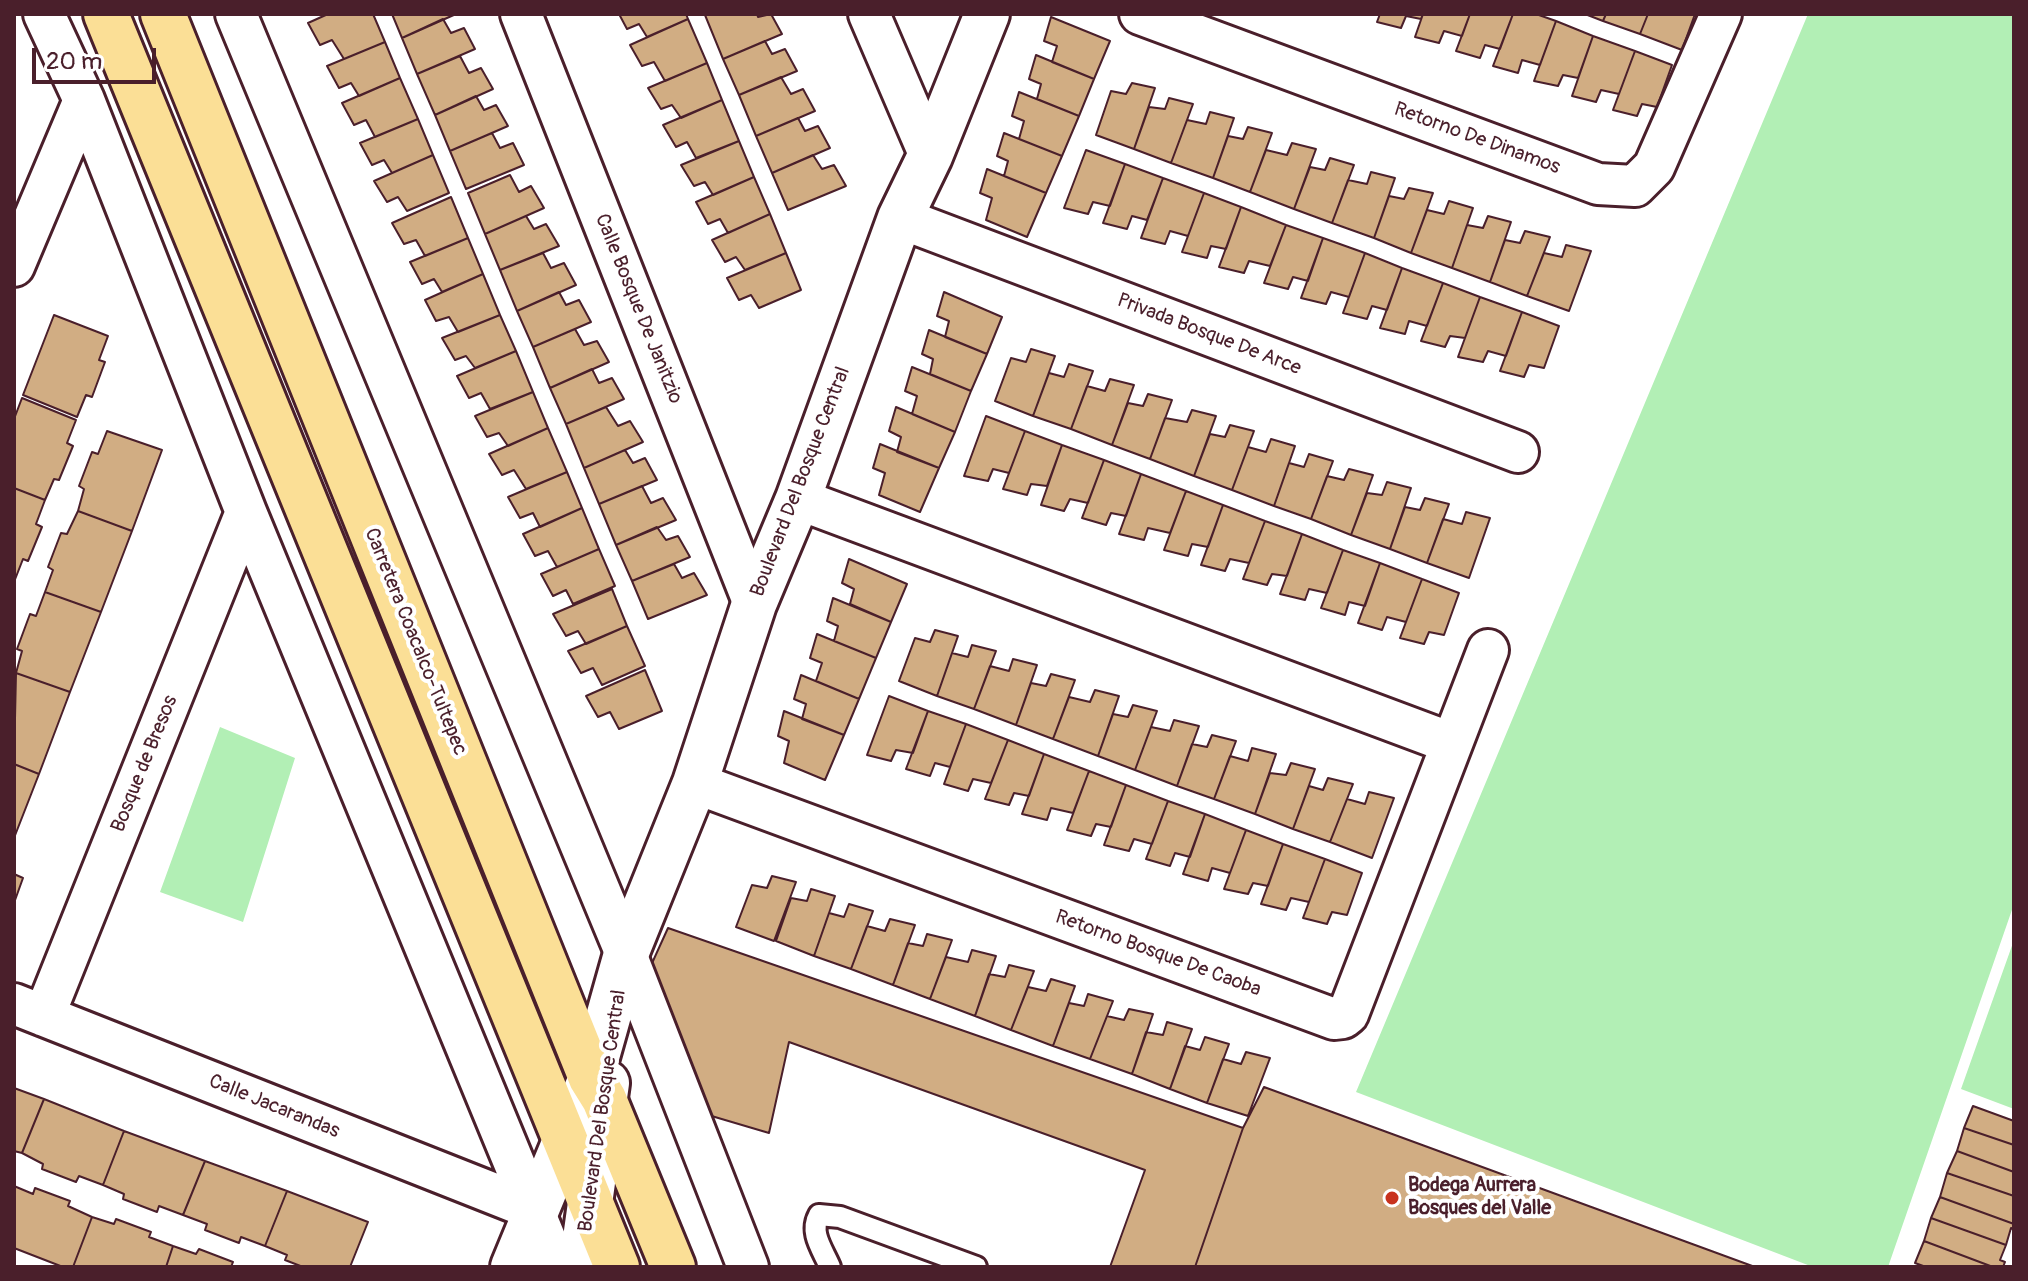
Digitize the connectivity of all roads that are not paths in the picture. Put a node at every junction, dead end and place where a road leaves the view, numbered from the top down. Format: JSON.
{"nodes":[{"id":1,"x":44,"y":14,"type":"edge"},
{"id":2,"x":106,"y":14,"type":"edge"},
{"id":3,"x":163,"y":14,"type":"edge"},
{"id":4,"x":236,"y":14,"type":"edge"},
{"id":5,"x":521,"y":14,"type":"edge"},
{"id":6,"x":869,"y":14,"type":"edge"},
{"id":7,"x":987,"y":14,"type":"edge"},
{"id":8,"x":1140,"y":14,"type":"edge"},
{"id":9,"x":1721,"y":14,"type":"edge"},
{"id":10,"x":84,"y":100,"type":"junction"},
{"id":11,"x":930,"y":156,"type":"junction"},
{"id":12,"x":900,"y":218,"type":"junction"},
{"id":13,"x":14,"y":266,"type":"edge"},
{"id":14,"x":1518,"y":452,"type":"dead end"},
{"id":15,"x":798,"y":499,"type":"junction"},
{"id":16,"x":246,"y":512,"type":"junction"},
{"id":17,"x":754,"y":604,"type":"junction"},
{"id":18,"x":1488,"y":650,"type":"dead end"},
{"id":19,"x":1451,"y":743,"type":"junction"},
{"id":20,"x":695,"y":783,"type":"junction"},
{"id":21,"x":626,"y":954,"type":"junction"},
{"id":22,"x":29,"y":1010,"type":"edge"},
{"id":23,"x":598,"y":1089,"type":"junction"},
{"id":24,"x":565,"y":1140,"type":"junction"},
{"id":25,"x":590,"y":1202,"type":"junction"},
{"id":26,"x":535,"y":1210,"type":"junction"},
{"id":27,"x":513,"y":1267,"type":"edge"},
{"id":28,"x":557,"y":1267,"type":"edge"},
{"id":29,"x":581,"y":1267,"type":"edge"},
{"id":30,"x":617,"y":1267,"type":"edge"},
{"id":31,"x":673,"y":1267,"type":"edge"},
{"id":32,"x":748,"y":1267,"type":"edge"},
{"id":33,"x":830,"y":1267,"type":"edge"},
{"id":34,"x":976,"y":1267,"type":"edge"}],
"edges":[{"from":1,"to":10,"type":"street"},
{"from":2,"to":24,"type":"main road"},
{"from":3,"to":23,"type":"main road","name":"Carretera Coacalco-Tultepec"},
{"from":4,"to":21,"type":"street"},
{"from":5,"to":17,"type":"street","name":"Calle Bosque De Janitzio"},
{"from":6,"to":11,"type":"street"},
{"from":7,"to":11,"type":"street","name":"Boulevard Del Bosque Central"},
{"from":8,"to":9,"type":"street","name":"Retorno De Dinamos"},
{"from":10,"to":13,"type":"street"},
{"from":10,"to":16,"type":"street"},
{"from":11,"to":12,"type":"street","name":"Boulevard Del Bosque Central"},
{"from":12,"to":14,"type":"street","name":"Privada Bosque De Arce"},
{"from":12,"to":15,"type":"street","name":"Boulevard Del Bosque Central"},
{"from":15,"to":17,"type":"street","name":"Boulevard Del Bosque Central"},
{"from":15,"to":19,"type":"street"},
{"from":16,"to":22,"type":"street","name":"Bosque de Bresos"},
{"from":16,"to":26,"type":"street"},
{"from":17,"to":20,"type":"street","name":"Boulevard Del Bosque Central"},
{"from":18,"to":19,"type":"street","name":"Retorno Bosque De Caoba"},
{"from":19,"to":20,"type":"street","name":"Retorno Bosque De Caoba"},
{"from":20,"to":21,"type":"street","name":"Boulevard Del Bosque Central"},
{"from":21,"to":23,"type":"street","name":"Boulevard Del Bosque Central"},
{"from":21,"to":32,"type":"street"},
{"from":22,"to":26,"type":"street","name":"Calle Jacarandas"},
{"from":23,"to":24,"type":"street","name":"Boulevard Del Bosque Central"},
{"from":23,"to":25,"type":"street","name":"Boulevard Del Bosque Central"},
{"from":23,"to":31,"type":"main road","name":"Carretera Coacalco-Tultepec"},
{"from":24,"to":25,"type":"main road"},
{"from":24,"to":26,"type":"street","name":"Boulevard Del Bosque Central"},
{"from":25,"to":29,"type":"street","name":"Boulevard Del Bosque Central"},
{"from":25,"to":30,"type":"main road"},
{"from":26,"to":27,"type":"street","name":"Boulevard Del Bosque Central"},
{"from":26,"to":28,"type":"street"},
{"from":33,"to":34,"type":"lane"}]}
